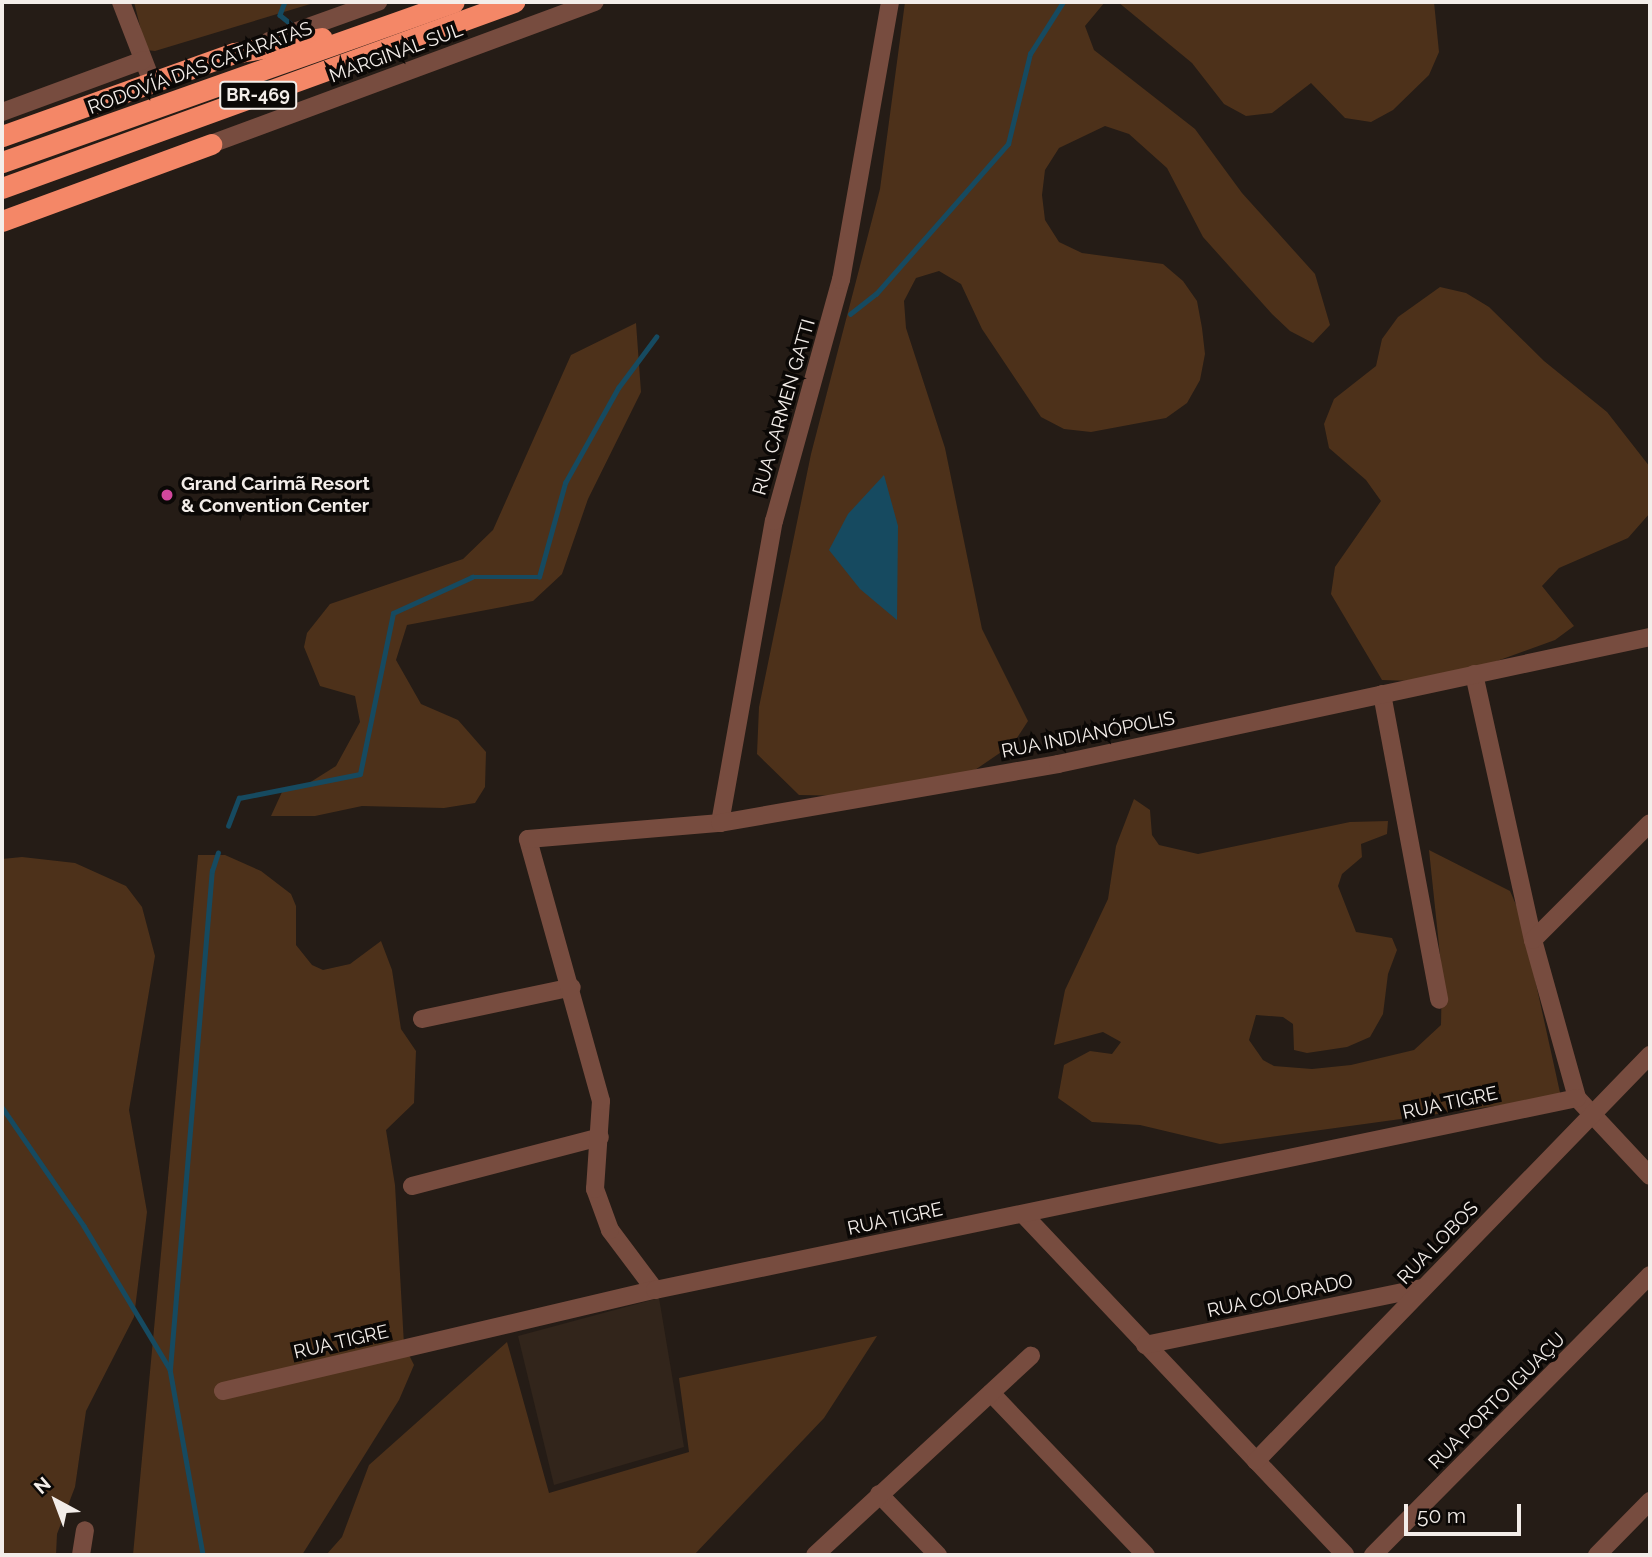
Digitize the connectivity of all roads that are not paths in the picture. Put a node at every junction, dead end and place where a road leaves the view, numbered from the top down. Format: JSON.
{"nodes":[{"id":1,"x":121,"y":2,"type":"edge"},
{"id":2,"x":378,"y":2,"type":"edge"},
{"id":3,"x":454,"y":2,"type":"edge"},
{"id":4,"x":514,"y":2,"type":"edge"},
{"id":5,"x":594,"y":2,"type":"edge"},
{"id":6,"x":890,"y":2,"type":"edge"},
{"id":7,"x":376,"y":29,"type":"junction"},
{"id":8,"x":234,"y":53,"type":"junction"},
{"id":9,"x":143,"y":60,"type":"junction"},
{"id":10,"x":152,"y":82,"type":"junction"},
{"id":11,"x":2,"y":112,"type":"edge"},
{"id":12,"x":2,"y":136,"type":"edge"},
{"id":13,"x":211,"y":144,"type":"junction"},
{"id":14,"x":103,"y":151,"type":"junction"},
{"id":15,"x":2,"y":162,"type":"edge"},
{"id":16,"x":2,"y":188,"type":"edge"},
{"id":17,"x":2,"y":221,"type":"edge"},
{"id":18,"x":1650,"y":637,"type":"edge"},
{"id":19,"x":1474,"y":674,"type":"junction"},
{"id":20,"x":1382,"y":694,"type":"junction"},
{"id":21,"x":720,"y":823,"type":"junction"},
{"id":22,"x":1650,"y":823,"type":"edge"},
{"id":23,"x":1533,"y":940,"type":"junction"},
{"id":24,"x":572,"y":987,"type":"junction"},
{"id":25,"x":1439,"y":1000,"type":"dead end"},
{"id":26,"x":422,"y":1019,"type":"dead end"},
{"id":27,"x":1650,"y":1055,"type":"edge"},
{"id":28,"x":1577,"y":1098,"type":"junction"},
{"id":29,"x":1592,"y":1114,"type":"junction"},
{"id":30,"x":600,"y":1137,"type":"junction"},
{"id":31,"x":1650,"y":1176,"type":"edge"},
{"id":32,"x":412,"y":1186,"type":"dead end"},
{"id":33,"x":1023,"y":1214,"type":"junction"},
{"id":34,"x":1650,"y":1275,"type":"edge"},
{"id":35,"x":1423,"y":1288,"type":"junction"},
{"id":36,"x":655,"y":1290,"type":"junction"},
{"id":37,"x":1144,"y":1345,"type":"junction"},
{"id":38,"x":1031,"y":1356,"type":"dead end"},
{"id":39,"x":223,"y":1391,"type":"dead end"},
{"id":40,"x":992,"y":1393,"type":"junction"},
{"id":41,"x":1256,"y":1461,"type":"junction"},
{"id":42,"x":879,"y":1494,"type":"junction"},
{"id":43,"x":1650,"y":1501,"type":"edge"},
{"id":44,"x":85,"y":1530,"type":"dead end"},
{"id":45,"x":81,"y":1555,"type":"edge"},
{"id":46,"x":815,"y":1555,"type":"edge"},
{"id":47,"x":939,"y":1555,"type":"edge"},
{"id":48,"x":1146,"y":1555,"type":"edge"},
{"id":49,"x":1345,"y":1555,"type":"edge"},
{"id":50,"x":1373,"y":1555,"type":"edge"},
{"id":51,"x":1597,"y":1555,"type":"edge"}],
"edges":[{"from":1,"to":9,"type":"street"},
{"from":2,"to":8,"type":"street"},
{"from":3,"to":7,"type":"highway","name":"RODOVÍA DAS CATARATAS","number":"BR-469"},
{"from":4,"to":14,"type":"highway","number":"BR-469"},
{"from":5,"to":13,"type":"street","name":"MARGINAL SUL"},
{"from":6,"to":21,"type":"street","name":"RUA CARMEN GATTI"},
{"from":7,"to":8,"type":"highway"},
{"from":7,"to":15,"type":"highway","name":"RODOVÍA DAS CATARATAS","number":"BR-469"},
{"from":8,"to":10,"type":"highway"},
{"from":9,"to":10,"type":"street"},
{"from":9,"to":11,"type":"street"},
{"from":10,"to":12,"type":"highway"},
{"from":13,"to":14,"type":"highway"},
{"from":13,"to":17,"type":"highway"},
{"from":14,"to":16,"type":"highway","number":"BR-469"},
{"from":18,"to":19,"type":"street","name":"RUA INDIANÓPOLIS"},
{"from":19,"to":20,"type":"street","name":"RUA INDIANÓPOLIS"},
{"from":19,"to":23,"type":"street"},
{"from":20,"to":21,"type":"street","name":"RUA INDIANÓPOLIS"},
{"from":20,"to":25,"type":"street"},
{"from":21,"to":24,"type":"street","name":"RUA INDIANÓPOLIS"},
{"from":22,"to":23,"type":"street"},
{"from":23,"to":28,"type":"street"},
{"from":24,"to":26,"type":"street"},
{"from":24,"to":30,"type":"street"},
{"from":27,"to":29,"type":"street","name":"RUA LOBOS"},
{"from":28,"to":29,"type":"street"},
{"from":28,"to":33,"type":"street","name":"RUA TIGRE"},
{"from":29,"to":31,"type":"street"},
{"from":29,"to":35,"type":"street","name":"RUA LOBOS"},
{"from":30,"to":32,"type":"street"},
{"from":30,"to":36,"type":"street"},
{"from":33,"to":36,"type":"street","name":"RUA TIGRE"},
{"from":33,"to":37,"type":"street"},
{"from":34,"to":50,"type":"street","name":"RUA PORTO IGUAÇU"},
{"from":35,"to":37,"type":"street","name":"RUA COLORADO"},
{"from":35,"to":41,"type":"street","name":"RUA LOBOS"},
{"from":36,"to":39,"type":"street","name":"RUA TIGRE"},
{"from":37,"to":41,"type":"street"},
{"from":38,"to":40,"type":"street"},
{"from":40,"to":42,"type":"street"},
{"from":40,"to":48,"type":"street"},
{"from":41,"to":49,"type":"street"},
{"from":42,"to":46,"type":"street"},
{"from":42,"to":47,"type":"street"},
{"from":43,"to":51,"type":"street"},
{"from":44,"to":45,"type":"street"}]}
